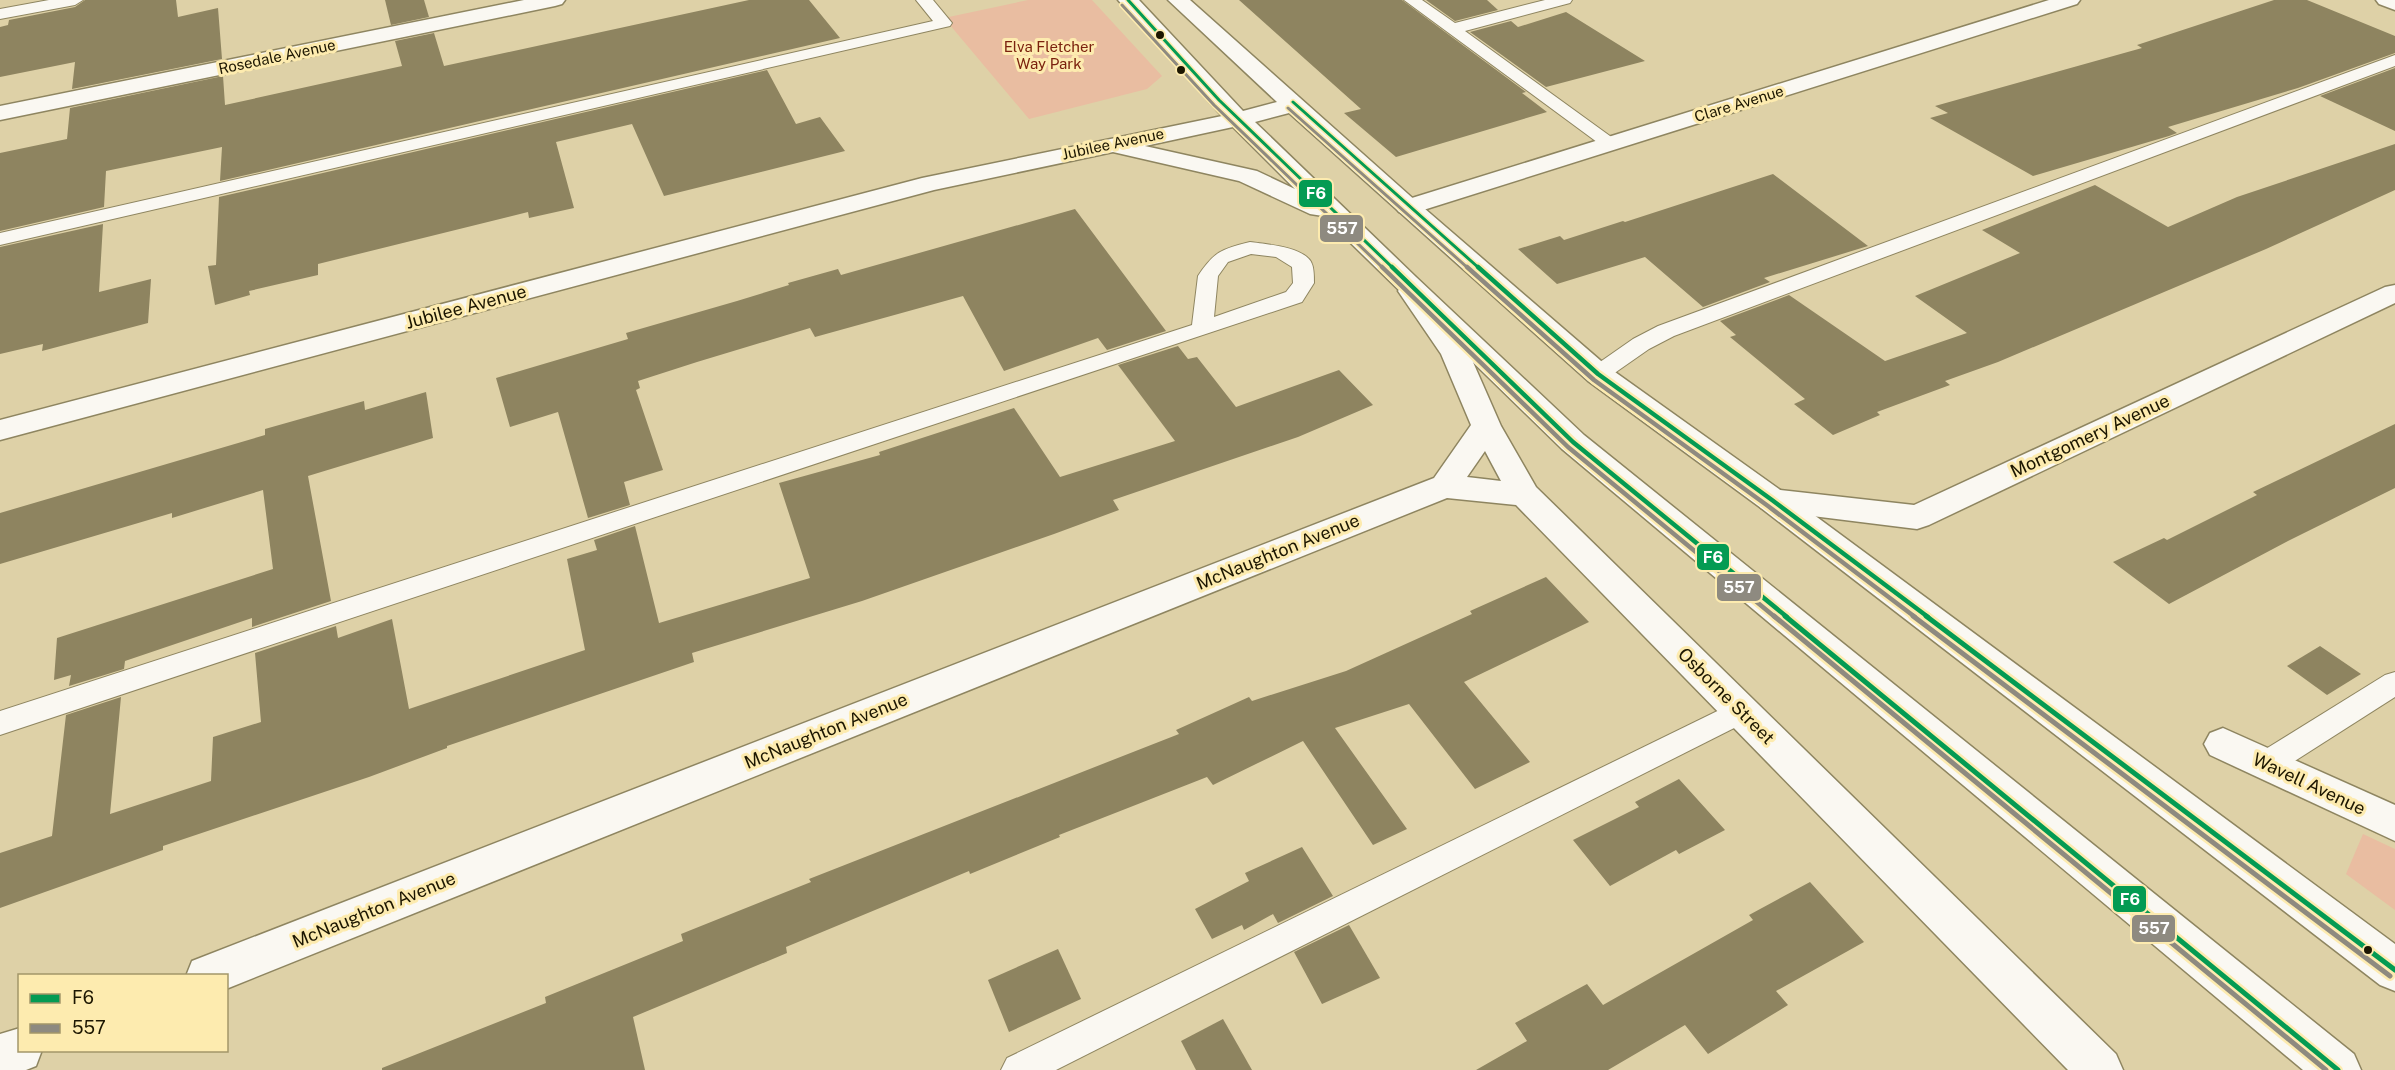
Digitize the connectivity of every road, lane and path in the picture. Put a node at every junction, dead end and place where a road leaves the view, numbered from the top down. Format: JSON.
{"nodes":[{"id":1,"x":75,"y":0,"type":"edge"},
{"id":2,"x":555,"y":0,"type":"edge"},
{"id":3,"x":924,"y":0,"type":"edge"},
{"id":4,"x":1128,"y":0,"type":"edge"},
{"id":5,"x":1178,"y":0,"type":"edge"},
{"id":6,"x":1412,"y":0,"type":"edge"},
{"id":7,"x":1564,"y":0,"type":"edge"},
{"id":8,"x":2070,"y":0,"type":"edge"},
{"id":9,"x":2386,"y":0,"type":"edge"},
{"id":10,"x":2395,"y":4,"type":"edge"},
{"id":11,"x":0,"y":14,"type":"edge"},
{"id":12,"x":1453,"y":29,"type":"junction"},
{"id":13,"x":2395,"y":60,"type":"edge"},
{"id":14,"x":1275,"y":86,"type":"junction"},
{"id":15,"x":1238,"y":95,"type":"junction"},
{"id":16,"x":1295,"y":104,"type":"junction"},
{"id":17,"x":0,"y":113,"type":"edge"},
{"id":18,"x":1239,"y":119,"type":"junction"},
{"id":19,"x":1612,"y":144,"type":"junction"},
{"id":20,"x":1104,"y":146,"type":"junction"},
{"id":21,"x":931,"y":183,"type":"junction"},
{"id":22,"x":1408,"y":207,"type":"junction"},
{"id":23,"x":1339,"y":218,"type":"junction"},
{"id":24,"x":0,"y":239,"type":"edge"},
{"id":25,"x":1406,"y":283,"type":"junction"},
{"id":26,"x":2395,"y":293,"type":"edge"},
{"id":27,"x":1202,"y":329,"type":"junction"},
{"id":28,"x":1598,"y":374,"type":"junction"},
{"id":29,"x":1486,"y":426,"type":"junction"},
{"id":30,"x":0,"y":430,"type":"edge"},
{"id":31,"x":1445,"y":486,"type":"junction"},
{"id":32,"x":1525,"y":495,"type":"junction"},
{"id":33,"x":1772,"y":501,"type":"junction"},
{"id":34,"x":2395,"y":683,"type":"edge"},
{"id":35,"x":1742,"y":711,"type":"junction"},
{"id":36,"x":0,"y":723,"type":"edge"},
{"id":37,"x":2223,"y":744,"type":"dead end"},
{"id":38,"x":2266,"y":764,"type":"junction"},
{"id":39,"x":2395,"y":824,"type":"edge"},
{"id":40,"x":2395,"y":970,"type":"edge"},
{"id":41,"x":210,"y":974,"type":"edge"},
{"id":42,"x":18,"y":1051,"type":"edge"},
{"id":43,"x":0,"y":1058,"type":"edge"},
{"id":44,"x":2094,"y":1068,"type":"edge"},
{"id":45,"x":1019,"y":1070,"type":"edge"},
{"id":46,"x":2338,"y":1070,"type":"edge"}],
"edges":[{"from":1,"to":11,"type":"lane"},
{"from":2,"to":17,"type":"main road","name":"Rosedale Avenue"},
{"from":3,"to":24,"type":"lane"},
{"from":4,"to":15,"type":"main road","name":"Osborne Street"},
{"from":5,"to":14,"type":"main road"},
{"from":6,"to":12,"type":"lane"},
{"from":7,"to":12,"type":"lane"},
{"from":8,"to":19,"type":"main road","name":"Clare Avenue"},
{"from":9,"to":10,"type":"main road"},
{"from":12,"to":19,"type":"lane"},
{"from":13,"to":28,"type":"lane"},
{"from":14,"to":15,"type":"main road","name":"Jubilee Avenue"},
{"from":14,"to":16,"type":"main road"},
{"from":15,"to":18,"type":"main road","name":"Osborne Street"},
{"from":15,"to":21,"type":"main road","name":"Jubilee Avenue"},
{"from":16,"to":18,"type":"main road","name":"Jubilee Avenue"},
{"from":16,"to":22,"type":"main road"},
{"from":18,"to":20,"type":"main road","name":"Jubilee Avenue"},
{"from":18,"to":23,"type":"main road","name":"Osborne Street"},
{"from":19,"to":22,"type":"main road","name":"Clare Avenue"},
{"from":20,"to":21,"type":"main road","name":"Jubilee Avenue"},
{"from":20,"to":23,"type":"main road"},
{"from":21,"to":30,"type":"main road","name":"Jubilee Avenue"},
{"from":22,"to":28,"type":"main road"},
{"from":23,"to":25,"type":"main road","name":"Osborne Street"},
{"from":25,"to":29,"type":"main road","name":"Osborne Street"},
{"from":25,"to":46,"type":"main road","name":"Osborne Street"},
{"from":26,"to":33,"type":"main road","name":"Montgomery Avenue"},
{"from":27,"to":27,"type":"lane"},
{"from":27,"to":36,"type":"lane"},
{"from":28,"to":33,"type":"main road"},
{"from":29,"to":31,"type":"main road"},
{"from":29,"to":32,"type":"main road","name":"Osborne Street"},
{"from":31,"to":32,"type":"main road","name":"McNaughton Avenue"},
{"from":31,"to":41,"type":"main road","name":"McNaughton Avenue"},
{"from":32,"to":35,"type":"main road","name":"Osborne Street"},
{"from":33,"to":40,"type":"main road"},
{"from":34,"to":38,"type":"lane"},
{"from":35,"to":44,"type":"main road","name":"Osborne Street"},
{"from":35,"to":45,"type":"lane"},
{"from":37,"to":38,"type":"main road","name":"Wavell Avenue"},
{"from":38,"to":39,"type":"main road","name":"Wavell Avenue"},
{"from":42,"to":43,"type":"main road"}]}
